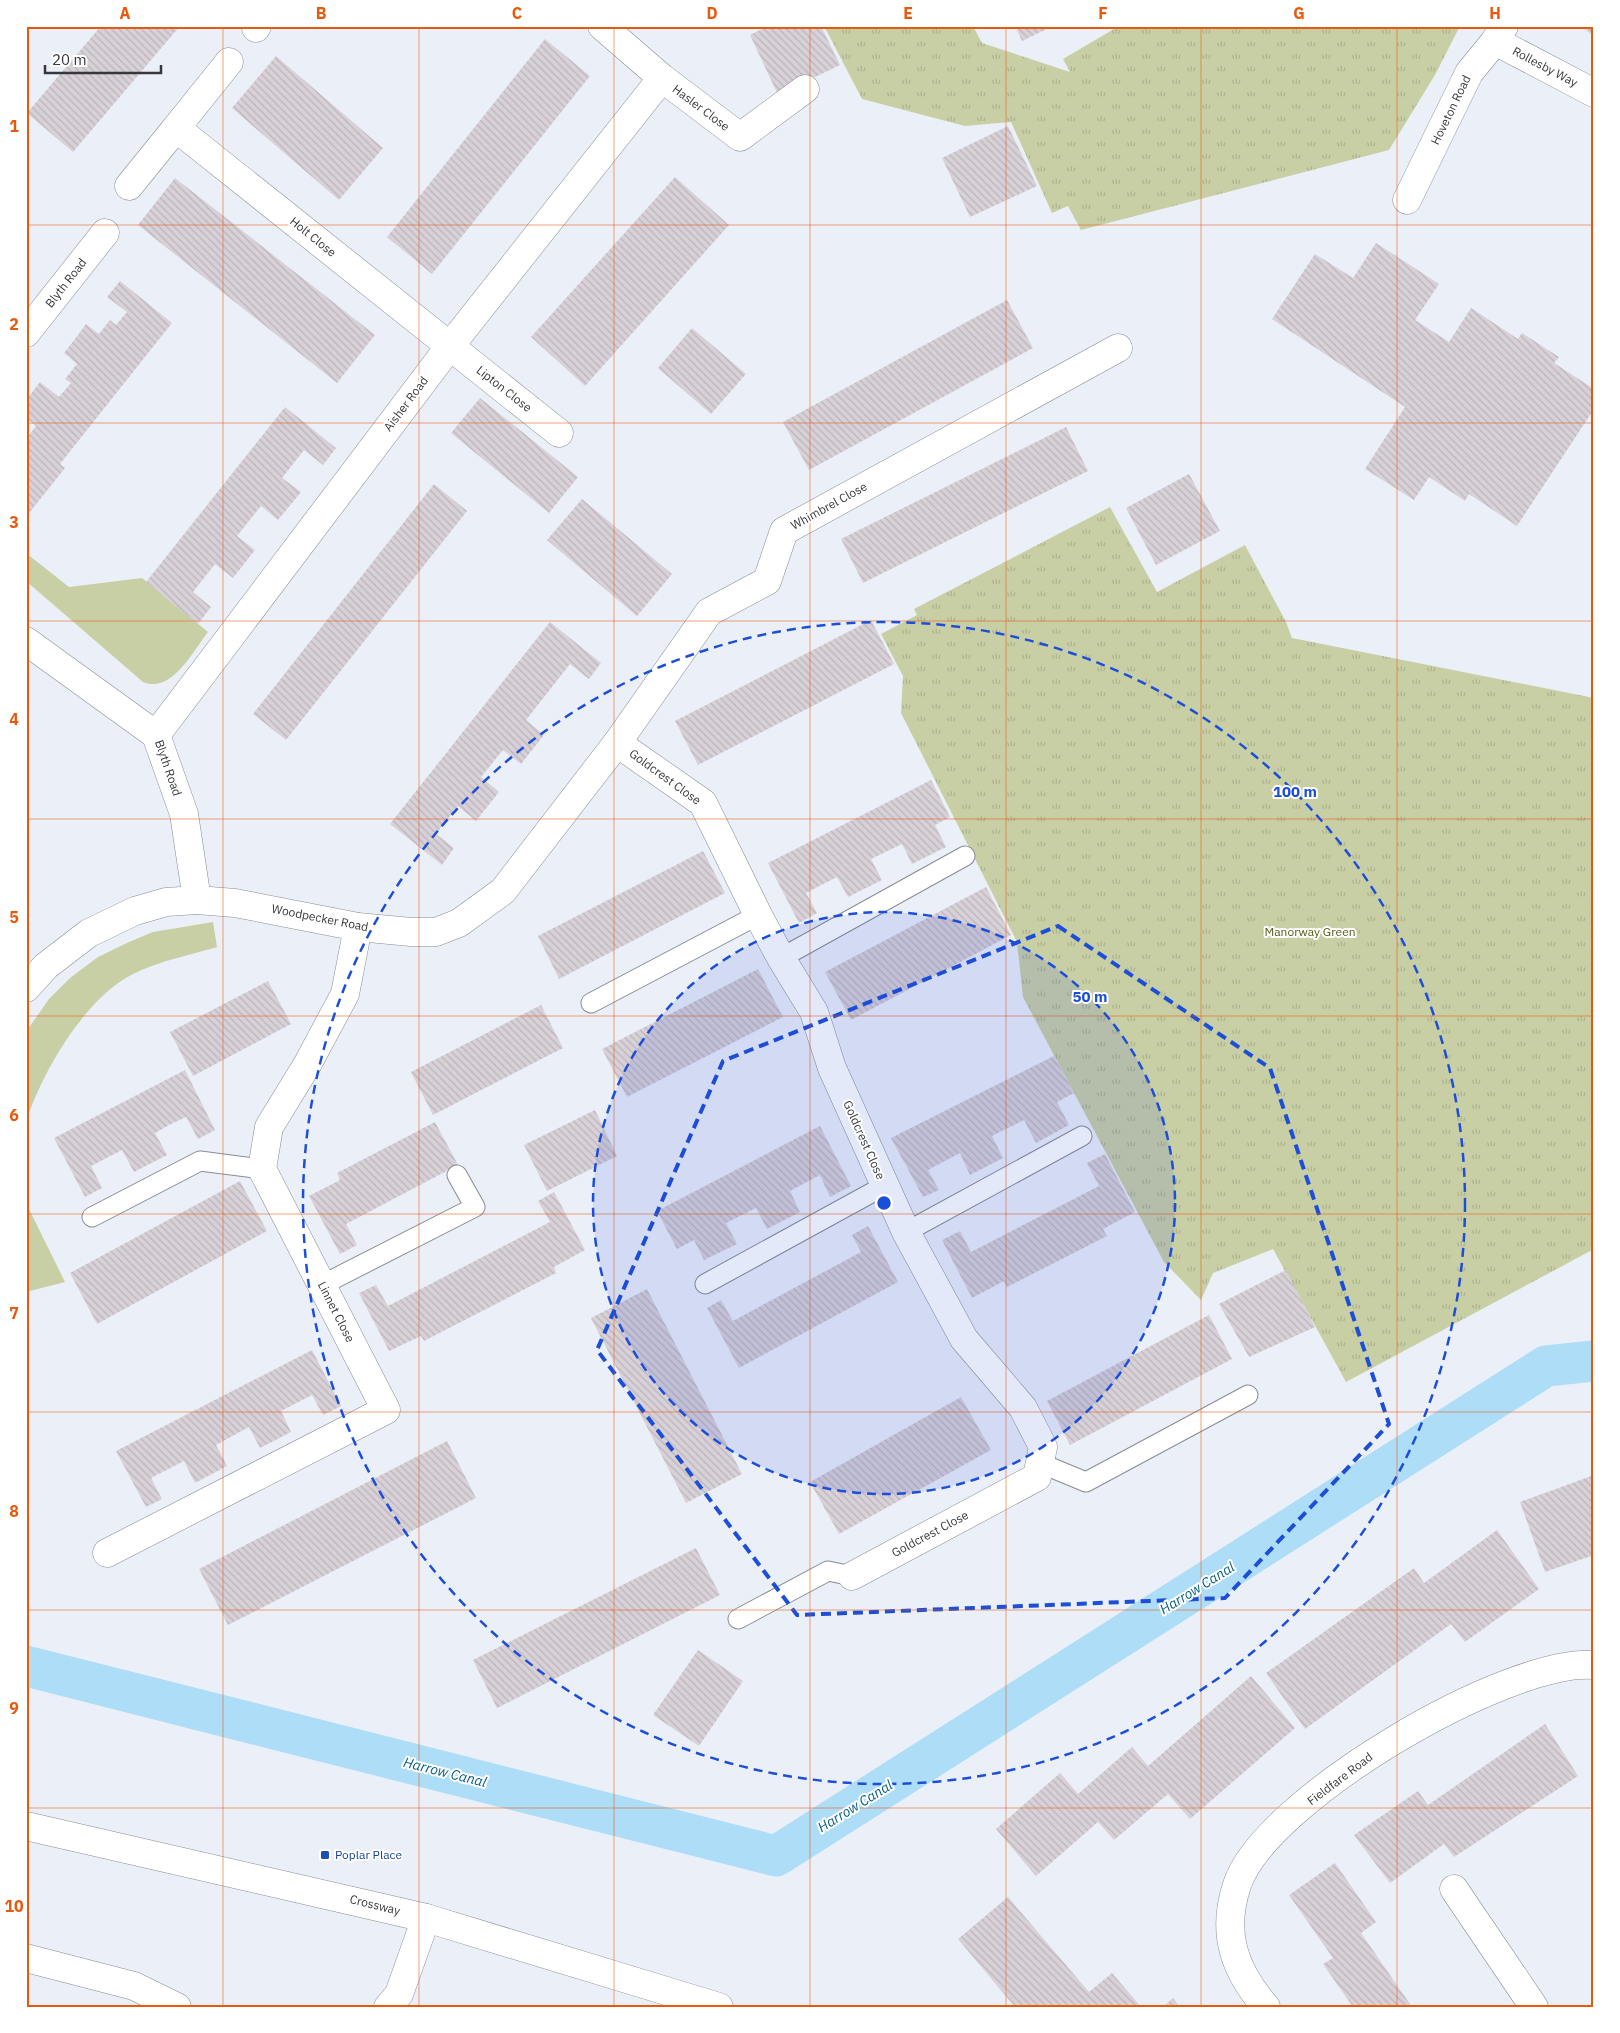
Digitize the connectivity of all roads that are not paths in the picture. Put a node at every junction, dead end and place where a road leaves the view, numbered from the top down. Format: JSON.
{"nodes":[{"id":1,"x":602,"y":26,"type":"edge"},
{"id":2,"x":1500,"y":34,"type":"edge"},
{"id":3,"x":228,"y":62,"type":"dead end"},
{"id":4,"x":662,"y":78,"type":"junction"},
{"id":5,"x":804,"y":89,"type":"dead end"},
{"id":6,"x":1594,"y":93,"type":"edge"},
{"id":7,"x":176,"y":128,"type":"junction"},
{"id":8,"x":129,"y":186,"type":"dead end"},
{"id":9,"x":1407,"y":200,"type":"dead end"},
{"id":10,"x":105,"y":232,"type":"dead end"},
{"id":11,"x":26,"y":333,"type":"edge"},
{"id":12,"x":450,"y":346,"type":"junction"},
{"id":13,"x":1118,"y":348,"type":"dead end"},
{"id":14,"x":559,"y":433,"type":"dead end"},
{"id":15,"x":27,"y":642,"type":"edge"},
{"id":16,"x":156,"y":735,"type":"junction"},
{"id":17,"x":617,"y":743,"type":"junction"},
{"id":18,"x":965,"y":856,"type":"dead end"},
{"id":19,"x":197,"y":900,"type":"junction"},
{"id":20,"x":758,"y":915,"type":"junction"},
{"id":21,"x":358,"y":927,"type":"junction"},
{"id":22,"x":781,"y":958,"type":"junction"},
{"id":23,"x":26,"y":988,"type":"edge"},
{"id":24,"x":591,"y":1003,"type":"dead end"},
{"id":25,"x":1082,"y":1136,"type":"dead end"},
{"id":26,"x":262,"y":1169,"type":"junction"},
{"id":27,"x":457,"y":1175,"type":"dead end"},
{"id":28,"x":884,"y":1186,"type":"junction"},
{"id":29,"x":92,"y":1217,"type":"dead end"},
{"id":30,"x":906,"y":1232,"type":"junction"},
{"id":31,"x":705,"y":1284,"type":"dead end"},
{"id":32,"x":322,"y":1285,"type":"junction"},
{"id":33,"x":1248,"y":1395,"type":"dead end"},
{"id":34,"x":1040,"y":1463,"type":"junction"},
{"id":35,"x":107,"y":1553,"type":"dead end"},
{"id":36,"x":852,"y":1576,"type":"joint"},
{"id":37,"x":738,"y":1619,"type":"dead end"},
{"id":38,"x":1594,"y":1665,"type":"edge"},
{"id":39,"x":26,"y":1826,"type":"edge"},
{"id":40,"x":1454,"y":1889,"type":"dead end"},
{"id":41,"x":426,"y":1918,"type":"junction"},
{"id":42,"x":26,"y":1958,"type":"edge"},
{"id":43,"x":178,"y":2007,"type":"edge"},
{"id":44,"x":388,"y":2007,"type":"edge"},
{"id":45,"x":719,"y":2007,"type":"edge"},
{"id":46,"x":1266,"y":2007,"type":"edge"},
{"id":47,"x":1534,"y":2007,"type":"edge"}],
"edges":[{"from":1,"to":4,"type":"street","name":"Hasler Close"},
{"from":2,"to":6,"type":"street","name":"Rollesby Way"},
{"from":2,"to":9,"type":"street","name":"Hoveton Road"},
{"from":3,"to":7,"type":"street"},
{"from":4,"to":5,"type":"street","name":"Hasler Close"},
{"from":4,"to":12,"type":"street","name":"Aisher Road"},
{"from":7,"to":8,"type":"street"},
{"from":7,"to":12,"type":"street","name":"Holt Close"},
{"from":10,"to":11,"type":"street","name":"Blyth Road"},
{"from":12,"to":14,"type":"street","name":"Lipton Close"},
{"from":12,"to":16,"type":"street","name":"Aisher Road"},
{"from":13,"to":17,"type":"street","name":"Whimbrel Close"},
{"from":15,"to":16,"type":"street","name":"Blyth Road"},
{"from":16,"to":19,"type":"street","name":"Blyth Road"},
{"from":17,"to":20,"type":"street","name":"Goldcrest Close"},
{"from":17,"to":21,"type":"street","name":"Woodpecker Road"},
{"from":18,"to":22,"type":"lane"},
{"from":19,"to":21,"type":"street","name":"Woodpecker Road"},
{"from":19,"to":23,"type":"street","name":"Woodpecker Road"},
{"from":20,"to":22,"type":"street","name":"Goldcrest Close"},
{"from":20,"to":24,"type":"lane"},
{"from":21,"to":26,"type":"street"},
{"from":22,"to":28,"type":"street","name":"Goldcrest Close"},
{"from":25,"to":30,"type":"lane"},
{"from":26,"to":29,"type":"lane"},
{"from":26,"to":32,"type":"street","name":"Linnet Close"},
{"from":27,"to":32,"type":"lane"},
{"from":28,"to":30,"type":"street","name":"Goldcrest Close"},
{"from":28,"to":31,"type":"lane"},
{"from":30,"to":34,"type":"street","name":"Goldcrest Close"},
{"from":32,"to":35,"type":"street","name":"Linnet Close"},
{"from":33,"to":34,"type":"lane"},
{"from":34,"to":36,"type":"street","name":"Goldcrest Close"},
{"from":36,"to":37,"type":"lane"},
{"from":38,"to":46,"type":"street","name":"Fieldfare Road"},
{"from":39,"to":41,"type":"street","name":"Crossway"},
{"from":40,"to":47,"type":"street"},
{"from":41,"to":44,"type":"street"},
{"from":41,"to":45,"type":"street","name":"Crossway"},
{"from":42,"to":43,"type":"street"}]}
